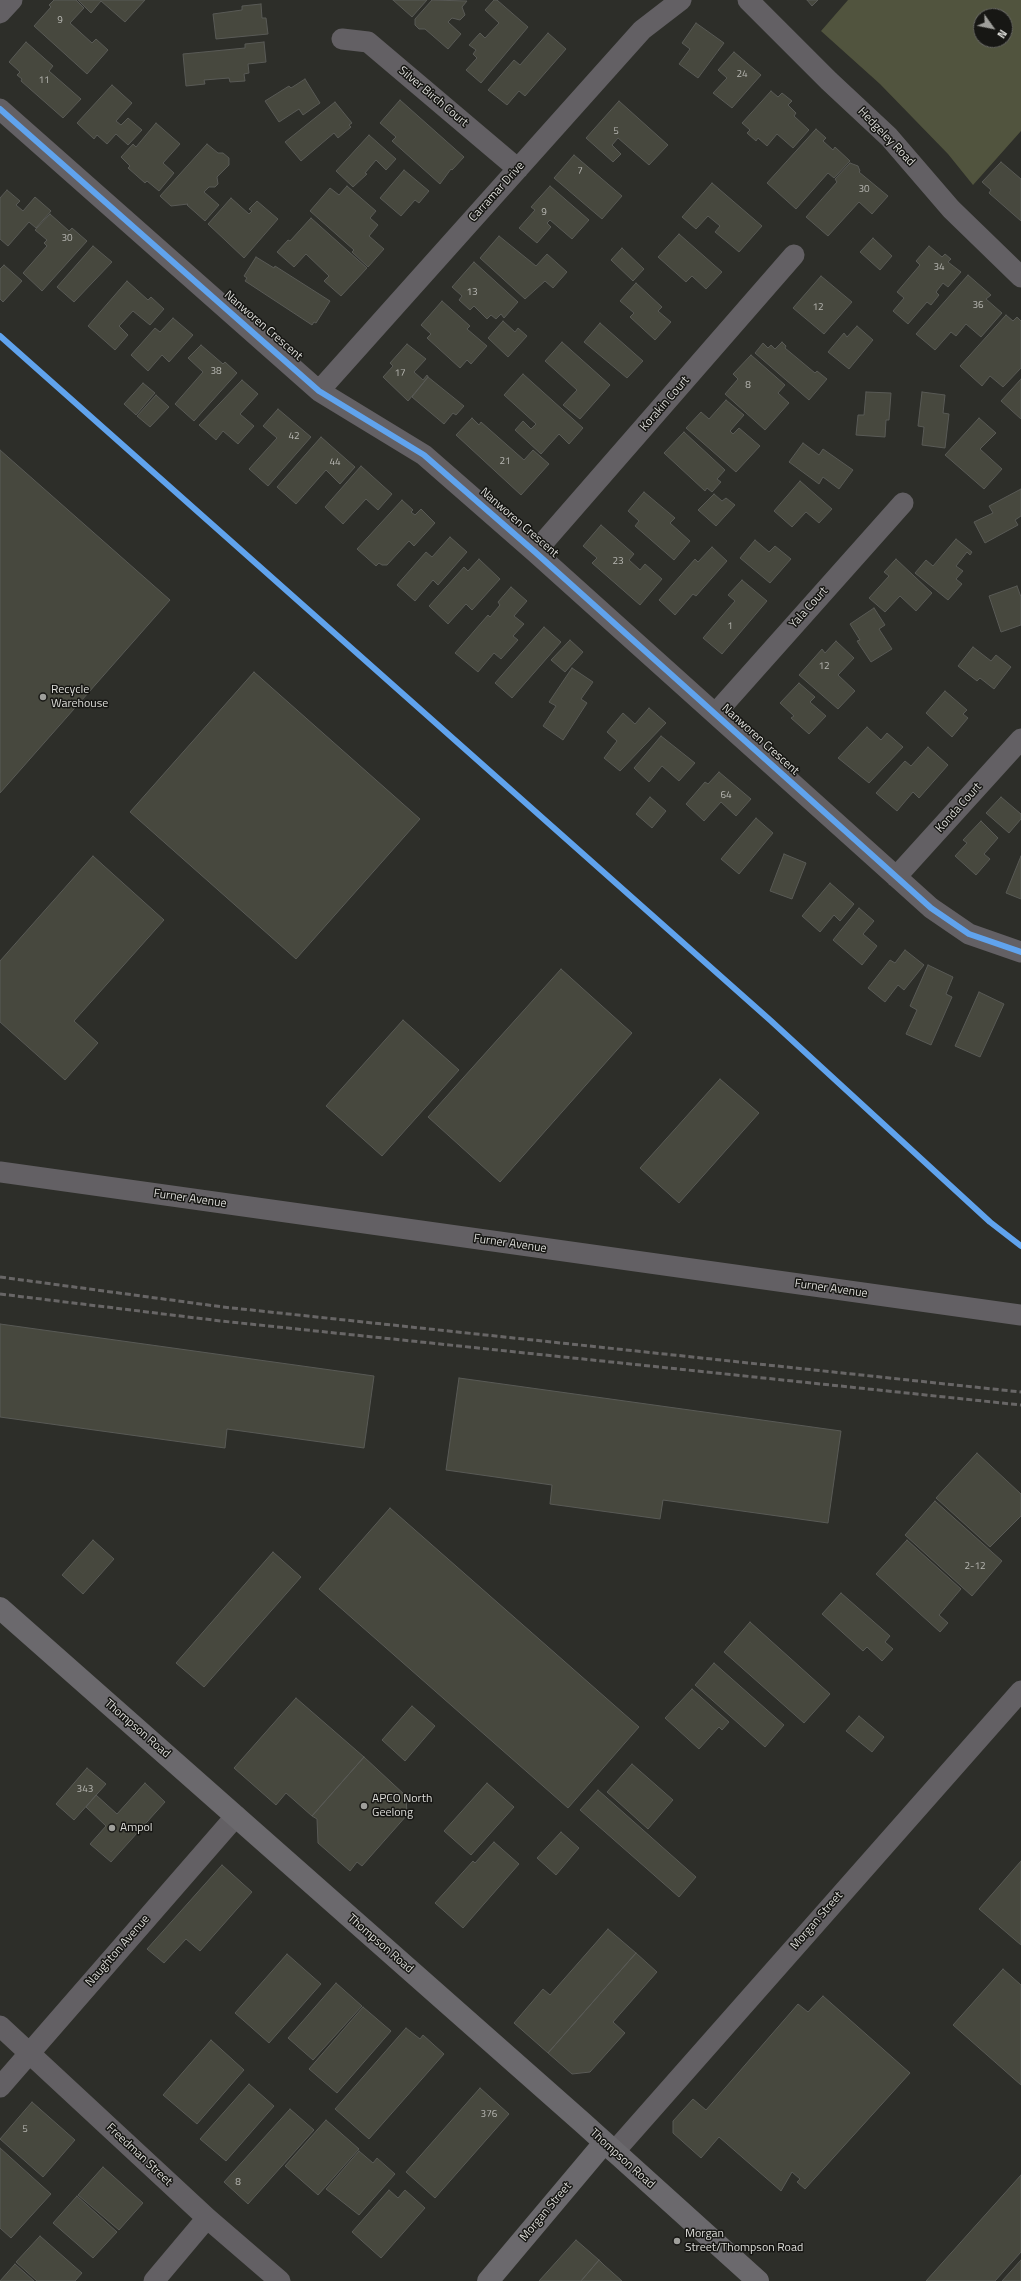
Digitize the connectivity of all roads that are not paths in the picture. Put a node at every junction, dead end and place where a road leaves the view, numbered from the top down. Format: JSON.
{"nodes":[{"id":1,"x":12,"y":0,"type":"edge"},
{"id":2,"x":681,"y":0,"type":"edge"},
{"id":3,"x":748,"y":0,"type":"edge"},
{"id":4,"x":0,"y":13,"type":"edge"},
{"id":5,"x":342,"y":39,"type":"dead end"},
{"id":6,"x":0,"y":109,"type":"edge"},
{"id":7,"x":518,"y":169,"type":"junction"},
{"id":8,"x":794,"y":255,"type":"dead end"},
{"id":9,"x":1021,"y":277,"type":"edge"},
{"id":10,"x":319,"y":391,"type":"junction"},
{"id":11,"x":903,"y":503,"type":"dead end"},
{"id":12,"x":535,"y":552,"type":"junction"},
{"id":13,"x":715,"y":714,"type":"junction"},
{"id":14,"x":1021,"y":739,"type":"edge"},
{"id":15,"x":896,"y":878,"type":"junction"},
{"id":16,"x":1021,"y":952,"type":"edge"},
{"id":17,"x":0,"y":1172,"type":"edge"},
{"id":18,"x":1021,"y":1315,"type":"edge"},
{"id":19,"x":0,"y":1608,"type":"edge"},
{"id":20,"x":1021,"y":1691,"type":"edge"},
{"id":21,"x":236,"y":1816,"type":"junction"},
{"id":22,"x":0,"y":2026,"type":"edge"},
{"id":23,"x":30,"y":2053,"type":"junction"},
{"id":24,"x":0,"y":2087,"type":"edge"},
{"id":25,"x":609,"y":2147,"type":"junction"},
{"id":26,"x":207,"y":2218,"type":"junction"},
{"id":27,"x":154,"y":2281,"type":"edge"},
{"id":28,"x":280,"y":2281,"type":"edge"},
{"id":29,"x":488,"y":2281,"type":"edge"},
{"id":30,"x":758,"y":2281,"type":"edge"}],
"edges":[{"from":1,"to":4,"type":"street"},
{"from":2,"to":7,"type":"street","name":"Carramar Drive"},
{"from":3,"to":9,"type":"street","name":"Hedgeley Road"},
{"from":5,"to":7,"type":"street","name":"Silver Birch Court"},
{"from":6,"to":10,"type":"street","name":"Nanworen Crescent"},
{"from":7,"to":10,"type":"street","name":"Carramar Drive"},
{"from":8,"to":12,"type":"street","name":"Korakin Court"},
{"from":10,"to":12,"type":"street","name":"Nanworen Crescent"},
{"from":11,"to":13,"type":"street","name":"Yala Court"},
{"from":12,"to":13,"type":"street","name":"Nanworen Crescent"},
{"from":13,"to":15,"type":"street","name":"Nanworen Crescent"},
{"from":14,"to":15,"type":"street","name":"Konda Court"},
{"from":15,"to":16,"type":"street","name":"Nanworen Crescent"},
{"from":17,"to":18,"type":"street","name":"Furner Avenue"},
{"from":19,"to":21,"type":"main road","name":"Thompson Road"},
{"from":20,"to":25,"type":"street","name":"Morgan Street"},
{"from":21,"to":23,"type":"street","name":"Naughton Avenue"},
{"from":21,"to":25,"type":"main road","name":"Thompson Road"},
{"from":22,"to":23,"type":"street","name":"Freedman Street"},
{"from":23,"to":24,"type":"street","name":"Naughton Avenue"},
{"from":23,"to":26,"type":"street","name":"Freedman Street"},
{"from":25,"to":29,"type":"main road","name":"Morgan Street"},
{"from":25,"to":30,"type":"main road","name":"Thompson Road"},
{"from":26,"to":27,"type":"street"},
{"from":26,"to":28,"type":"street","name":"Freedman Street"}]}
